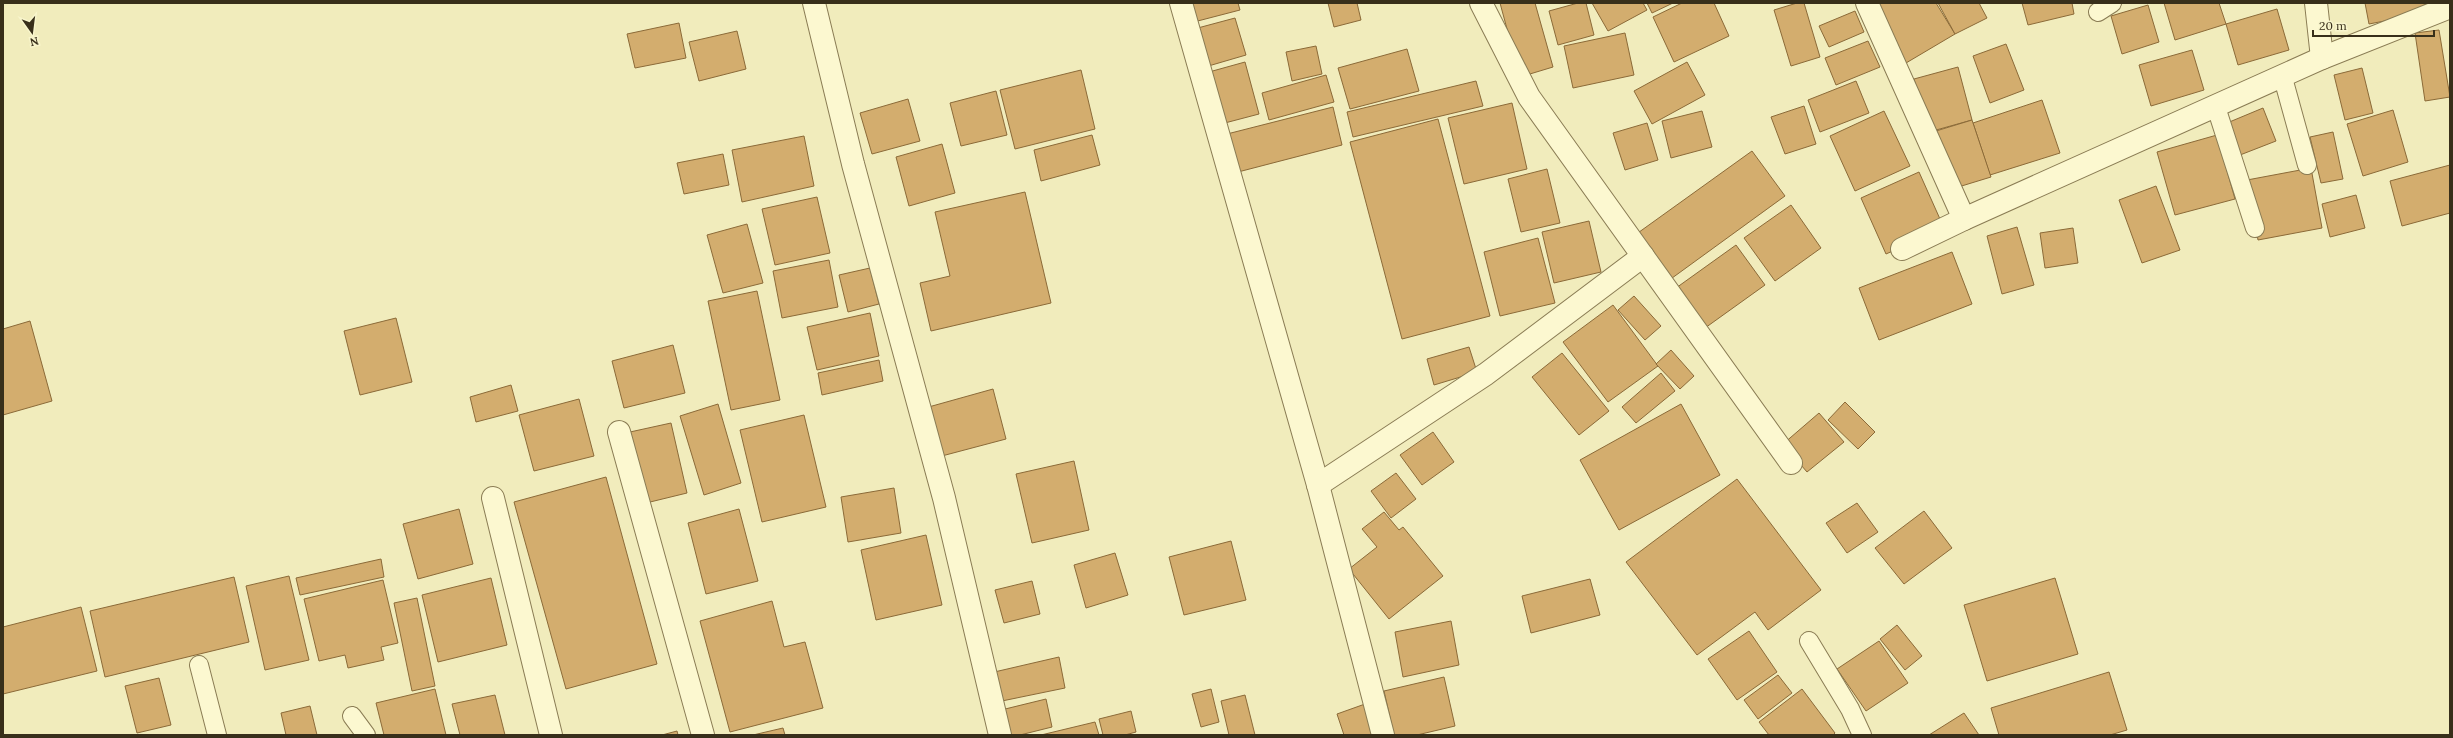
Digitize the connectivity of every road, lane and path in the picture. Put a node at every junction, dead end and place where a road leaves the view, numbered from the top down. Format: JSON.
{"nodes":[{"id":1,"x":814,"y":3,"type":"edge"},
{"id":2,"x":1181,"y":3,"type":"edge"},
{"id":3,"x":1481,"y":3,"type":"edge"},
{"id":4,"x":1867,"y":3,"type":"edge"},
{"id":5,"x":2316,"y":3,"type":"edge"},
{"id":6,"x":2450,"y":7,"type":"edge"},
{"id":7,"x":2322,"y":58,"type":"junction"},
{"id":8,"x":2283,"y":78,"type":"junction"},
{"id":9,"x":2216,"y":107,"type":"junction"},
{"id":10,"x":2307,"y":165,"type":"dead end"},
{"id":11,"x":1964,"y":219,"type":"junction"},
{"id":12,"x":2255,"y":228,"type":"dead end"},
{"id":13,"x":1902,"y":249,"type":"dead end"},
{"id":14,"x":1643,"y":256,"type":"junction"},
{"id":15,"x":619,"y":432,"type":"dead end"},
{"id":16,"x":1791,"y":463,"type":"dead end"},
{"id":17,"x":1318,"y":485,"type":"junction"},
{"id":18,"x":493,"y":498,"type":"dead end"},
{"id":19,"x":1809,"y":641,"type":"dead end"},
{"id":20,"x":199,"y":665,"type":"dead end"},
{"id":21,"x":352,"y":716,"type":"dead end"},
{"id":22,"x":217,"y":735,"type":"edge"},
{"id":23,"x":366,"y":735,"type":"edge"},
{"id":24,"x":551,"y":735,"type":"edge"},
{"id":25,"x":703,"y":735,"type":"edge"},
{"id":26,"x":1000,"y":735,"type":"edge"},
{"id":27,"x":1384,"y":735,"type":"edge"},
{"id":28,"x":1862,"y":735,"type":"edge"}],
"edges":[{"from":1,"to":26,"type":"street"},
{"from":2,"to":17,"type":"street"},
{"from":3,"to":14,"type":"street"},
{"from":4,"to":11,"type":"street"},
{"from":5,"to":7,"type":"street"},
{"from":6,"to":7,"type":"street"},
{"from":7,"to":8,"type":"street"},
{"from":8,"to":9,"type":"street"},
{"from":8,"to":10,"type":"lane"},
{"from":9,"to":11,"type":"street"},
{"from":9,"to":12,"type":"lane"},
{"from":11,"to":13,"type":"street"},
{"from":14,"to":16,"type":"street"},
{"from":14,"to":17,"type":"street"},
{"from":15,"to":25,"type":"street"},
{"from":17,"to":27,"type":"street"},
{"from":18,"to":24,"type":"street"},
{"from":19,"to":28,"type":"lane"},
{"from":20,"to":22,"type":"lane"},
{"from":21,"to":23,"type":"lane"}]}
